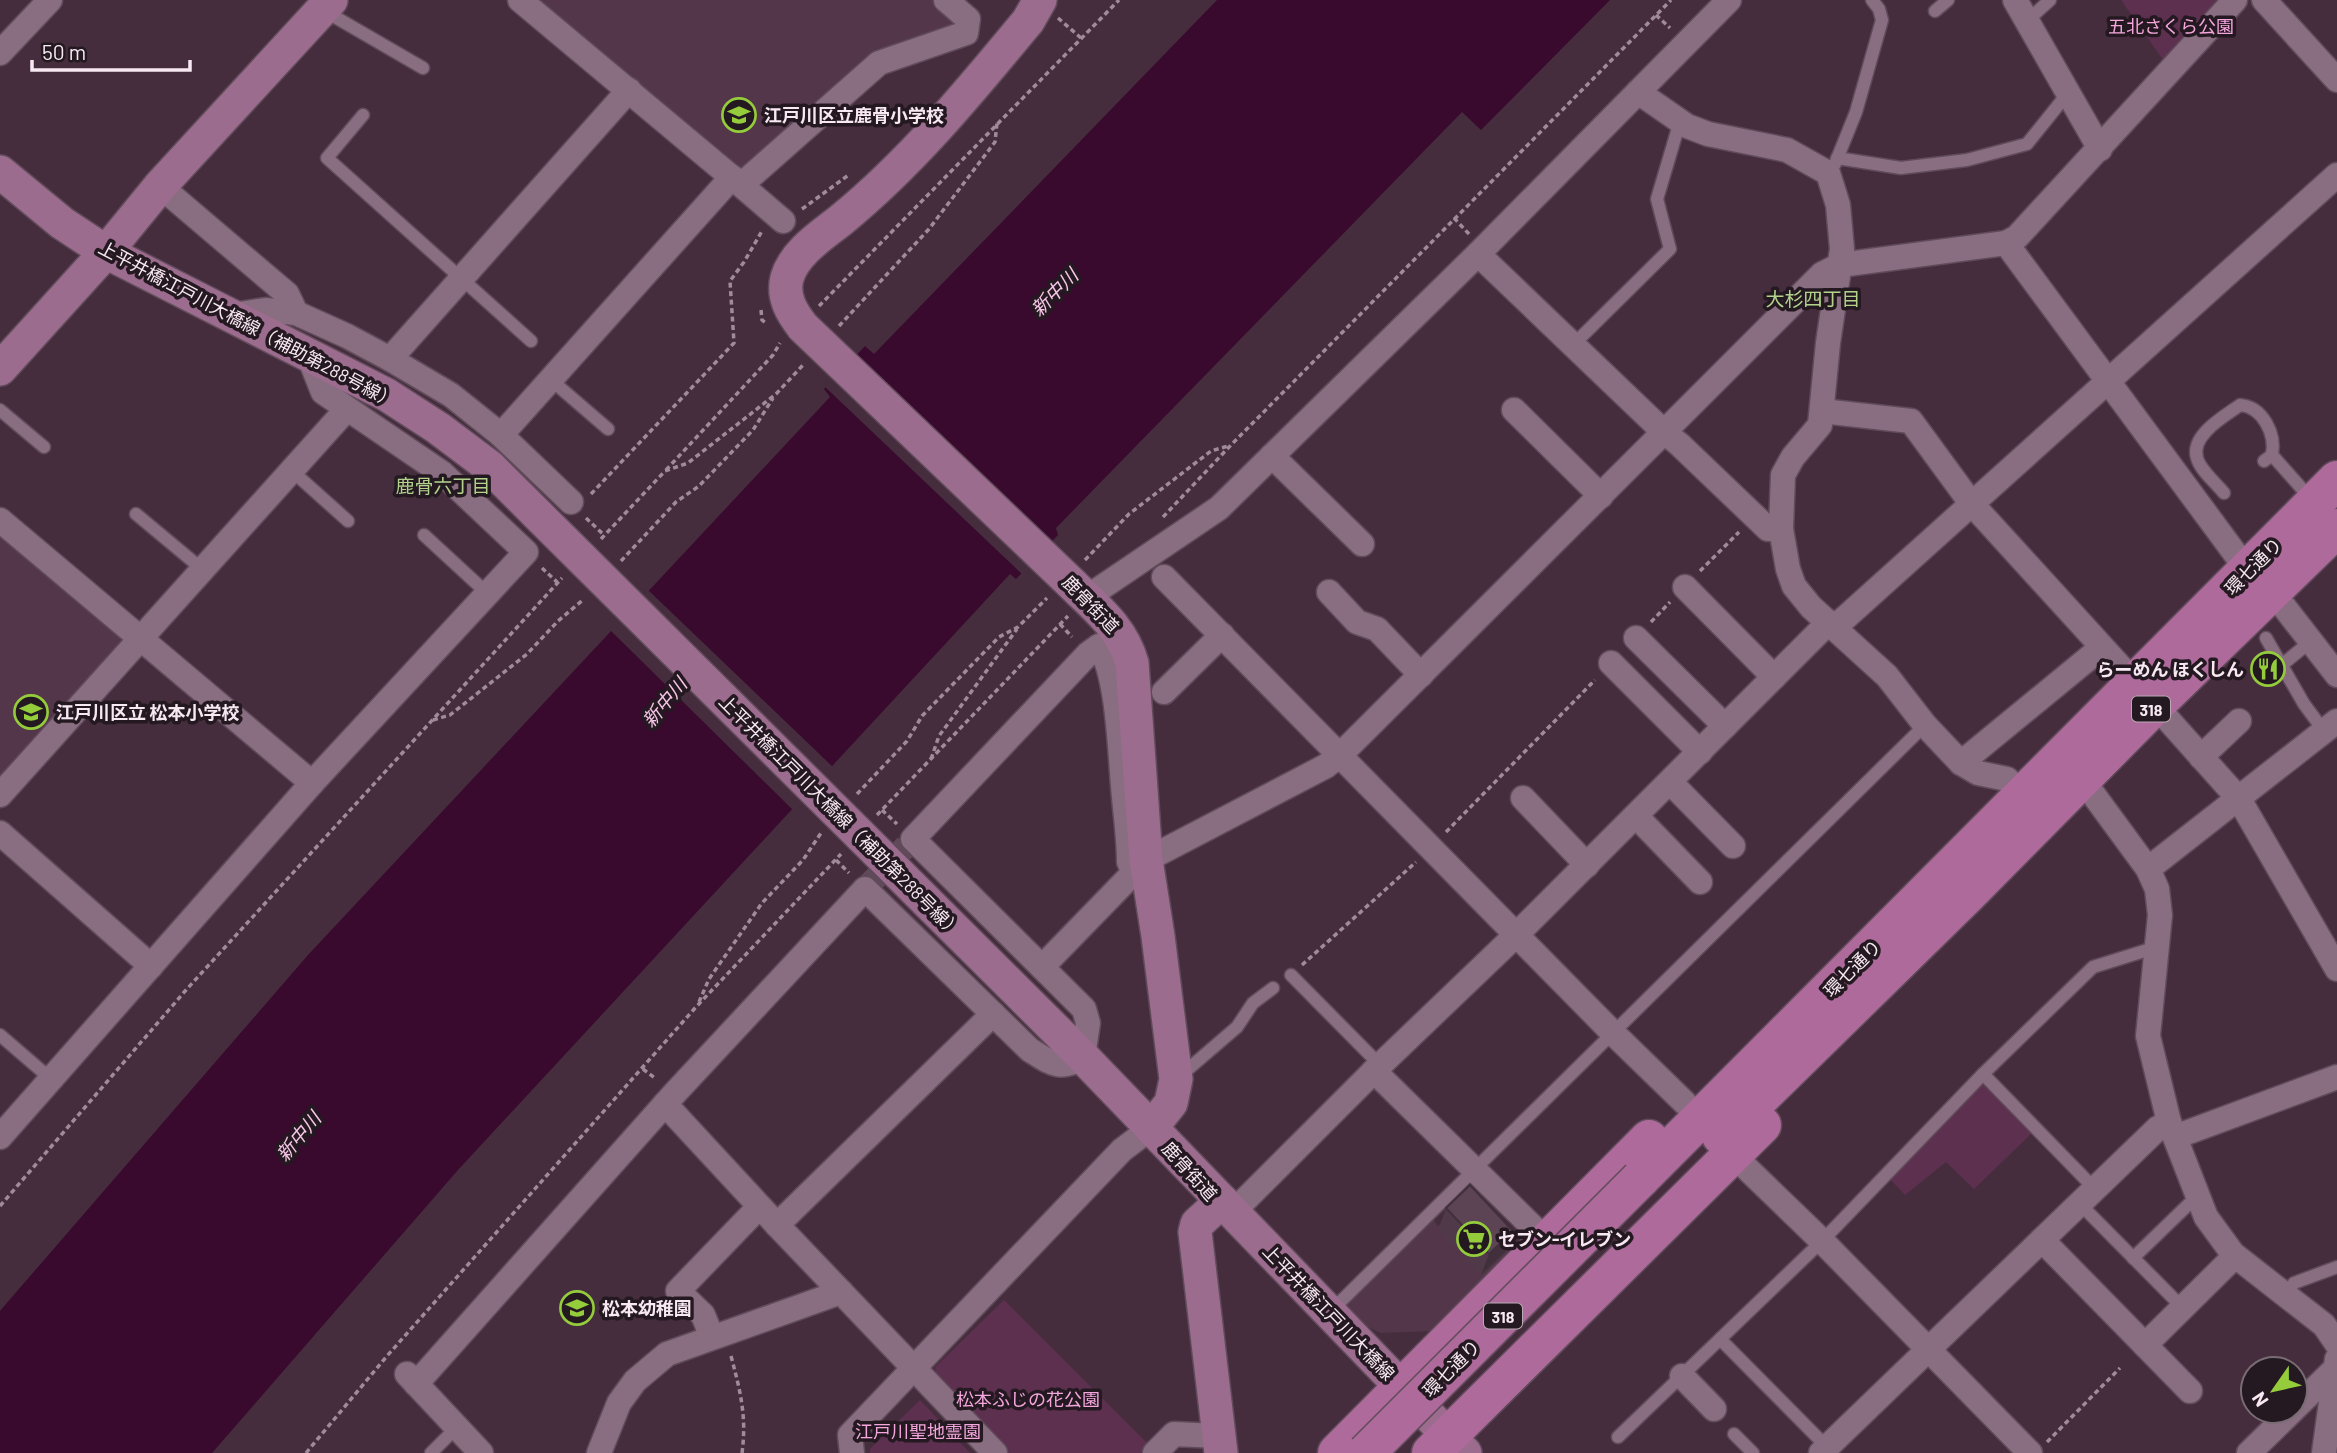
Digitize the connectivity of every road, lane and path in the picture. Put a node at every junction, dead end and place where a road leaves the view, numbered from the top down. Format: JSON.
{"nodes":[{"id":1,"x":50,"y":0,"type":"edge"},
{"id":2,"x":520,"y":0,"type":"edge"},
{"id":3,"x":946,"y":0,"type":"edge"},
{"id":4,"x":1119,"y":0,"type":"edge"},
{"id":5,"x":1671,"y":0,"type":"edge"},
{"id":6,"x":1729,"y":0,"type":"edge"},
{"id":7,"x":1872,"y":0,"type":"edge"},
{"id":8,"x":1948,"y":0,"type":"edge"},
{"id":9,"x":2050,"y":0,"type":"edge"},
{"id":10,"x":2235,"y":0,"type":"edge"},
{"id":11,"x":2264,"y":0,"type":"edge"},
{"id":12,"x":326,"y":5,"type":"edge"},
{"id":13,"x":1047,"y":7,"type":"edge"},
{"id":14,"x":2021,"y":10,"type":"edge"},
{"id":15,"x":1935,"y":11,"type":"dead end"},
{"id":16,"x":1656,"y":15,"type":"junction"},
{"id":17,"x":1676,"y":33,"type":"dead end"},
{"id":18,"x":1081,"y":38,"type":"junction"},
{"id":19,"x":0,"y":53,"type":"edge"},
{"id":20,"x":423,"y":68,"type":"dead end"},
{"id":21,"x":2337,"y":80,"type":"edge"},
{"id":22,"x":629,"y":90,"type":"junction"},
{"id":23,"x":1638,"y":92,"type":"junction"},
{"id":24,"x":2068,"y":93,"type":"junction"},
{"id":25,"x":363,"y":115,"type":"dead end"},
{"id":26,"x":1682,"y":122,"type":"junction"},
{"id":27,"x":2100,"y":149,"type":"junction"},
{"id":28,"x":1833,"y":168,"type":"junction"},
{"id":29,"x":0,"y":172,"type":"edge"},
{"id":30,"x":2337,"y":175,"type":"edge"},
{"id":31,"x":736,"y":181,"type":"junction"},
{"id":32,"x":160,"y":186,"type":"junction"},
{"id":33,"x":783,"y":221,"type":"dead end"},
{"id":34,"x":2006,"y":243,"type":"junction"},
{"id":35,"x":106,"y":252,"type":"junction"},
{"id":36,"x":1478,"y":254,"type":"junction"},
{"id":37,"x":1840,"y":265,"type":"junction"},
{"id":38,"x":460,"y":278,"type":"junction"},
{"id":39,"x":296,"y":313,"type":"junction"},
{"id":40,"x":233,"y":316,"type":"junction"},
{"id":41,"x":800,"y":325,"type":"junction"},
{"id":42,"x":531,"y":341,"type":"dead end"},
{"id":43,"x":1573,"y":345,"type":"junction"},
{"id":44,"x":308,"y":354,"type":"junction"},
{"id":45,"x":390,"y":359,"type":"junction"},
{"id":46,"x":0,"y":369,"type":"edge"},
{"id":47,"x":550,"y":379,"type":"junction"},
{"id":48,"x":2107,"y":380,"type":"junction"},
{"id":49,"x":0,"y":410,"type":"edge"},
{"id":50,"x":346,"y":410,"type":"junction"},
{"id":51,"x":1514,"y":410,"type":"dead end"},
{"id":52,"x":1822,"y":411,"type":"junction"},
{"id":53,"x":608,"y":429,"type":"dead end"},
{"id":54,"x":1664,"y":432,"type":"junction"},
{"id":55,"x":501,"y":435,"type":"junction"},
{"id":56,"x":44,"y":447,"type":"dead end"},
{"id":57,"x":1272,"y":456,"type":"junction"},
{"id":58,"x":291,"y":470,"type":"junction"},
{"id":59,"x":665,"y":471,"type":"dead end"},
{"id":60,"x":1601,"y":496,"type":"junction"},
{"id":61,"x":2216,"y":500,"type":"junction"},
{"id":62,"x":1970,"y":503,"type":"junction"},
{"id":63,"x":2330,"y":504,"type":"edge"},
{"id":64,"x":579,"y":510,"type":"joint"},
{"id":65,"x":136,"y":514,"type":"dead end"},
{"id":66,"x":1754,"y":517,"type":"junction"},
{"id":67,"x":0,"y":520,"type":"edge"},
{"id":68,"x":348,"y":521,"type":"dead end"},
{"id":69,"x":1781,"y":529,"type":"junction"},
{"id":70,"x":424,"y":535,"type":"dead end"},
{"id":71,"x":604,"y":535,"type":"dead end"},
{"id":72,"x":1362,"y":544,"type":"dead end"},
{"id":73,"x":533,"y":559,"type":"dead end"},
{"id":74,"x":202,"y":569,"type":"junction"},
{"id":75,"x":562,"y":578,"type":"dead end"},
{"id":76,"x":1164,"y":578,"type":"dead end"},
{"id":77,"x":2259,"y":582,"type":"junction"},
{"id":78,"x":557,"y":583,"type":"junction"},
{"id":79,"x":1074,"y":583,"type":"junction"},
{"id":80,"x":1685,"y":587,"type":"junction"},
{"id":81,"x":1329,"y":592,"type":"dead end"},
{"id":82,"x":488,"y":594,"type":"junction"},
{"id":83,"x":1832,"y":624,"type":"junction"},
{"id":84,"x":1018,"y":627,"type":"junction"},
{"id":85,"x":1222,"y":635,"type":"junction"},
{"id":86,"x":1636,"y":638,"type":"joint"},
{"id":87,"x":139,"y":639,"type":"junction"},
{"id":88,"x":2266,"y":639,"type":"dead end"},
{"id":89,"x":2311,"y":641,"type":"junction"},
{"id":90,"x":2101,"y":649,"type":"junction"},
{"id":91,"x":1611,"y":663,"type":"joint"},
{"id":92,"x":2283,"y":664,"type":"junction"},
{"id":93,"x":1421,"y":675,"type":"junction"},
{"id":94,"x":2337,"y":675,"type":"edge"},
{"id":95,"x":1774,"y":677,"type":"junction"},
{"id":96,"x":1164,"y":692,"type":"dead end"},
{"id":97,"x":2145,"y":695,"type":"junction"},
{"id":98,"x":2239,"y":721,"type":"dead end"},
{"id":99,"x":1925,"y":725,"type":"junction"},
{"id":100,"x":1725,"y":726,"type":"junction"},
{"id":101,"x":2331,"y":726,"type":"edge"},
{"id":102,"x":1700,"y":752,"type":"junction"},
{"id":103,"x":1340,"y":755,"type":"junction"},
{"id":104,"x":2201,"y":757,"type":"junction"},
{"id":105,"x":930,"y":760,"type":"junction"},
{"id":106,"x":1961,"y":763,"type":"junction"},
{"id":107,"x":2082,"y":779,"type":"junction"},
{"id":108,"x":1670,"y":782,"type":"junction"},
{"id":109,"x":312,"y":783,"type":"junction"},
{"id":110,"x":0,"y":794,"type":"edge"},
{"id":111,"x":2023,"y":796,"type":"junction"},
{"id":112,"x":1523,"y":798,"type":"dead end"},
{"id":113,"x":853,"y":799,"type":"dead end"},
{"id":114,"x":2239,"y":799,"type":"junction"},
{"id":115,"x":1636,"y":816,"type":"junction"},
{"id":116,"x":826,"y":827,"type":"dead end"},
{"id":117,"x":0,"y":833,"type":"edge"},
{"id":118,"x":859,"y":834,"type":"junction"},
{"id":119,"x":1733,"y":846,"type":"dead end"},
{"id":120,"x":1430,"y":848,"type":"junction"},
{"id":121,"x":1141,"y":865,"type":"junction"},
{"id":122,"x":1587,"y":865,"type":"junction"},
{"id":123,"x":2148,"y":869,"type":"junction"},
{"id":124,"x":1700,"y":882,"type":"dead end"},
{"id":125,"x":1957,"y":884,"type":"junction"},
{"id":126,"x":1516,"y":935,"type":"junction"},
{"id":127,"x":2157,"y":947,"type":"junction"},
{"id":128,"x":151,"y":966,"type":"junction"},
{"id":129,"x":1042,"y":967,"type":"junction"},
{"id":130,"x":2337,"y":969,"type":"edge"},
{"id":131,"x":1291,"y":975,"type":"joint"},
{"id":132,"x":1273,"y":988,"type":"dead end"},
{"id":133,"x":696,"y":1007,"type":"junction"},
{"id":134,"x":993,"y":1014,"type":"junction"},
{"id":135,"x":1613,"y":1032,"type":"junction"},
{"id":136,"x":0,"y":1035,"type":"edge"},
{"id":137,"x":1083,"y":1057,"type":"junction"},
{"id":138,"x":1377,"y":1068,"type":"junction"},
{"id":139,"x":1983,"y":1074,"type":"junction"},
{"id":140,"x":2337,"y":1077,"type":"edge"},
{"id":141,"x":51,"y":1079,"type":"junction"},
{"id":142,"x":1176,"y":1079,"type":"junction"},
{"id":143,"x":1685,"y":1103,"type":"junction"},
{"id":144,"x":665,"y":1104,"type":"junction"},
{"id":145,"x":1151,"y":1128,"type":"junction"},
{"id":146,"x":2172,"y":1129,"type":"junction"},
{"id":147,"x":0,"y":1137,"type":"edge"},
{"id":148,"x":1732,"y":1154,"type":"junction"},
{"id":149,"x":1473,"y":1168,"type":"junction"},
{"id":150,"x":1649,"y":1189,"type":"junction"},
{"id":151,"x":2088,"y":1196,"type":"junction"},
{"id":152,"x":2200,"y":1198,"type":"junction"},
{"id":153,"x":0,"y":1206,"type":"edge"},
{"id":154,"x":1227,"y":1206,"type":"junction"},
{"id":155,"x":759,"y":1207,"type":"junction"},
{"id":156,"x":777,"y":1225,"type":"junction"},
{"id":157,"x":2042,"y":1240,"type":"junction"},
{"id":158,"x":1822,"y":1241,"type":"junction"},
{"id":159,"x":1548,"y":1242,"type":"junction"},
{"id":160,"x":2235,"y":1256,"type":"junction"},
{"id":161,"x":2133,"y":1258,"type":"junction"},
{"id":162,"x":2337,"y":1268,"type":"edge"},
{"id":163,"x":841,"y":1292,"type":"junction"},
{"id":164,"x":2285,"y":1295,"type":"junction"},
{"id":165,"x":2182,"y":1307,"type":"junction"},
{"id":166,"x":1329,"y":1312,"type":"junction"},
{"id":167,"x":718,"y":1334,"type":"junction"},
{"id":168,"x":1720,"y":1339,"type":"junction"},
{"id":169,"x":2145,"y":1345,"type":"junction"},
{"id":170,"x":1928,"y":1350,"type":"junction"},
{"id":171,"x":2336,"y":1357,"type":"edge"},
{"id":172,"x":914,"y":1367,"type":"junction"},
{"id":173,"x":2120,"y":1368,"type":"dead end"},
{"id":174,"x":1682,"y":1376,"type":"junction"},
{"id":175,"x":1402,"y":1388,"type":"junction"},
{"id":176,"x":2309,"y":1390,"type":"edge"},
{"id":177,"x":2190,"y":1391,"type":"dead end"},
{"id":178,"x":1714,"y":1409,"type":"dead end"},
{"id":179,"x":2277,"y":1425,"type":"edge"},
{"id":180,"x":457,"y":1427,"type":"junction"},
{"id":181,"x":1734,"y":1434,"type":"dead end"},
{"id":182,"x":1618,"y":1437,"type":"dead end"},
{"id":183,"x":1219,"y":1444,"type":"edge"},
{"id":184,"x":1448,"y":1447,"type":"edge"},
{"id":185,"x":2038,"y":1448,"type":"edge"},
{"id":186,"x":1830,"y":1449,"type":"edge"},
{"id":187,"x":306,"y":1453,"type":"edge"},
{"id":188,"x":431,"y":1453,"type":"edge"},
{"id":189,"x":481,"y":1453,"type":"edge"},
{"id":190,"x":599,"y":1453,"type":"edge"},
{"id":191,"x":742,"y":1453,"type":"edge"},
{"id":192,"x":852,"y":1453,"type":"edge"},
{"id":193,"x":995,"y":1453,"type":"edge"},
{"id":194,"x":1155,"y":1453,"type":"edge"},
{"id":195,"x":1337,"y":1453,"type":"edge"},
{"id":196,"x":1366,"y":1453,"type":"edge"},
{"id":197,"x":1402,"y":1453,"type":"edge"},
{"id":198,"x":1753,"y":1453,"type":"edge"},
{"id":199,"x":2249,"y":1453,"type":"edge"},
{"id":200,"x":2324,"y":1453,"type":"edge"}],
"edges":[{"from":1,"to":19,"type":"street"},
{"from":2,"to":22,"type":"street"},
{"from":3,"to":31,"type":"street"},
{"from":4,"to":18,"type":"path"},
{"from":5,"to":16,"type":"path"},
{"from":6,"to":23,"type":"street"},
{"from":7,"to":28,"type":"lane"},
{"from":8,"to":15,"type":"lane"},
{"from":9,"to":14,"type":"lane"},
{"from":10,"to":27,"type":"street"},
{"from":11,"to":21,"type":"street"},
{"from":12,"to":20,"type":"lane"},
{"from":12,"to":32,"type":"street"},
{"from":13,"to":18,"type":"path"},
{"from":13,"to":41,"type":"street","name":"鹿骨街道"},
{"from":14,"to":24,"type":"street"},
{"from":16,"to":17,"type":"path"},
{"from":16,"to":79,"type":"path"},
{"from":18,"to":41,"type":"path"},
{"from":22,"to":31,"type":"street"},
{"from":22,"to":38,"type":"street"},
{"from":23,"to":26,"type":"street"},
{"from":23,"to":36,"type":"street"},
{"from":24,"to":27,"type":"street"},
{"from":24,"to":28,"type":"lane"},
{"from":25,"to":38,"type":"lane"},
{"from":26,"to":28,"type":"street"},
{"from":26,"to":43,"type":"lane"},
{"from":27,"to":34,"type":"street"},
{"from":28,"to":37,"type":"street"},
{"from":29,"to":35,"type":"street","name":"上平井橋江戸川大橋線（補助第288号線）"},
{"from":30,"to":48,"type":"street"},
{"from":31,"to":33,"type":"street"},
{"from":31,"to":47,"type":"street"},
{"from":32,"to":35,"type":"street"},
{"from":32,"to":39,"type":"street"},
{"from":34,"to":37,"type":"street"},
{"from":34,"to":48,"type":"street"},
{"from":35,"to":40,"type":"street","name":"上平井橋江戸川大橋線（補助第288号線）"},
{"from":35,"to":46,"type":"street"},
{"from":36,"to":43,"type":"street"},
{"from":36,"to":57,"type":"street"},
{"from":37,"to":52,"type":"street"},
{"from":37,"to":54,"type":"street"},
{"from":38,"to":42,"type":"lane"},
{"from":38,"to":45,"type":"street"},
{"from":39,"to":40,"type":"street"},
{"from":39,"to":45,"type":"street"},
{"from":40,"to":44,"type":"street","name":"上平井橋江戸川大橋線（補助第288号線）"},
{"from":41,"to":59,"type":"path"},
{"from":41,"to":79,"type":"street","name":"鹿骨街道","bridge":true},
{"from":43,"to":54,"type":"street"},
{"from":44,"to":50,"type":"street"},
{"from":44,"to":118,"type":"street","name":"上平井橋江戸川大橋線（補助第288号線）","bridge":true},
{"from":45,"to":55,"type":"street"},
{"from":47,"to":53,"type":"lane"},
{"from":47,"to":55,"type":"street"},
{"from":48,"to":61,"type":"street"},
{"from":48,"to":62,"type":"street"},
{"from":49,"to":56,"type":"lane"},
{"from":50,"to":58,"type":"street"},
{"from":50,"to":82,"type":"street"},
{"from":51,"to":60,"type":"street"},
{"from":52,"to":62,"type":"street"},
{"from":52,"to":69,"type":"street"},
{"from":54,"to":60,"type":"street"},
{"from":54,"to":66,"type":"street"},
{"from":55,"to":64,"type":"street"},
{"from":57,"to":72,"type":"street"},
{"from":57,"to":79,"type":"street"},
{"from":58,"to":68,"type":"lane"},
{"from":58,"to":74,"type":"street"},
{"from":60,"to":93,"type":"street"},
{"from":61,"to":63,"type":"lane"},
{"from":61,"to":77,"type":"street"},
{"from":62,"to":83,"type":"street"},
{"from":62,"to":90,"type":"street"},
{"from":63,"to":77,"type":"main road","name":"環七通り","number":"318"},
{"from":64,"to":71,"type":"path"},
{"from":65,"to":74,"type":"lane"},
{"from":66,"to":69,"type":"street"},
{"from":66,"to":80,"type":"path"},
{"from":67,"to":87,"type":"street"},
{"from":69,"to":83,"type":"street"},
{"from":70,"to":82,"type":"lane"},
{"from":73,"to":78,"type":"path"},
{"from":74,"to":87,"type":"street"},
{"from":75,"to":78,"type":"path"},
{"from":76,"to":85,"type":"street"},
{"from":77,"to":89,"type":"street"},
{"from":77,"to":97,"type":"main road","name":"環七通り","number":"318"},
{"from":78,"to":153,"type":"path"},
{"from":79,"to":84,"type":"path"},
{"from":79,"to":105,"type":"path"},
{"from":79,"to":121,"type":"street","name":"鹿骨街道"},
{"from":80,"to":86,"type":"path"},
{"from":80,"to":95,"type":"street"},
{"from":81,"to":93,"type":"street"},
{"from":82,"to":109,"type":"street"},
{"from":83,"to":95,"type":"street"},
{"from":83,"to":99,"type":"street"},
{"from":84,"to":105,"type":"path"},
{"from":84,"to":113,"type":"path"},
{"from":85,"to":96,"type":"street"},
{"from":85,"to":103,"type":"street"},
{"from":86,"to":100,"type":"street"},
{"from":87,"to":109,"type":"street"},
{"from":87,"to":110,"type":"street"},
{"from":88,"to":92,"type":"lane"},
{"from":89,"to":92,"type":"lane"},
{"from":89,"to":94,"type":"street"},
{"from":90,"to":97,"type":"street"},
{"from":90,"to":106,"type":"street"},
{"from":91,"to":102,"type":"street"},
{"from":91,"to":120,"type":"path"},
{"from":92,"to":101,"type":"lane"},
{"from":93,"to":103,"type":"street"},
{"from":95,"to":100,"type":"street"},
{"from":97,"to":104,"type":"street"},
{"from":97,"to":107,"type":"main road","name":"環七通り","number":"318"},
{"from":97,"to":111,"type":"main road","name":"環七通り","number":"318"},
{"from":98,"to":104,"type":"street"},
{"from":99,"to":106,"type":"street"},
{"from":99,"to":135,"type":"lane"},
{"from":100,"to":102,"type":"street"},
{"from":101,"to":114,"type":"street"},
{"from":102,"to":108,"type":"street"},
{"from":103,"to":120,"type":"street"},
{"from":103,"to":121,"type":"street"},
{"from":104,"to":114,"type":"street"},
{"from":105,"to":118,"type":"path"},
{"from":106,"to":111,"type":"street"},
{"from":107,"to":123,"type":"street"},
{"from":107,"to":125,"type":"main road","name":"環七通り","number":"318"},
{"from":108,"to":115,"type":"street"},
{"from":108,"to":119,"type":"street"},
{"from":109,"to":128,"type":"street"},
{"from":111,"to":125,"type":"main road","name":"環七通り","number":"318"},
{"from":112,"to":122,"type":"street"},
{"from":114,"to":123,"type":"street"},
{"from":114,"to":130,"type":"street"},
{"from":115,"to":122,"type":"street"},
{"from":115,"to":124,"type":"street"},
{"from":116,"to":133,"type":"path"},
{"from":117,"to":128,"type":"street"},
{"from":118,"to":133,"type":"path"},
{"from":118,"to":137,"type":"street","name":"上平井橋江戸川大橋線（補助第288号線）"},
{"from":120,"to":126,"type":"street"},
{"from":120,"to":131,"type":"path"},
{"from":121,"to":129,"type":"street"},
{"from":121,"to":129,"type":"street"},
{"from":121,"to":142,"type":"street","name":"鹿骨街道"},
{"from":122,"to":126,"type":"street"},
{"from":123,"to":127,"type":"street"},
{"from":125,"to":143,"type":"main road"},
{"from":125,"to":148,"type":"main road"},
{"from":125,"to":150,"type":"main road","name":"環七通り","number":"318"},
{"from":126,"to":135,"type":"street"},
{"from":126,"to":138,"type":"street"},
{"from":127,"to":139,"type":"lane"},
{"from":127,"to":146,"type":"street"},
{"from":128,"to":141,"type":"street"},
{"from":129,"to":137,"type":"street"},
{"from":131,"to":138,"type":"lane"},
{"from":132,"to":142,"type":"lane"},
{"from":133,"to":187,"type":"path"},
{"from":134,"to":137,"type":"street"},
{"from":134,"to":144,"type":"street"},
{"from":134,"to":156,"type":"street"},
{"from":135,"to":143,"type":"street"},
{"from":135,"to":149,"type":"lane"},
{"from":136,"to":141,"type":"lane"},
{"from":137,"to":145,"type":"street","name":"上平井橋江戸川大橋線（補助第288号線）"},
{"from":138,"to":149,"type":"street"},
{"from":138,"to":154,"type":"street"},
{"from":139,"to":151,"type":"lane"},
{"from":139,"to":158,"type":"lane"},
{"from":140,"to":146,"type":"street"},
{"from":141,"to":147,"type":"street"},
{"from":142,"to":145,"type":"street","name":"鹿骨街道"},
{"from":143,"to":159,"type":"main road"},
{"from":144,"to":155,"type":"street"},
{"from":144,"to":180,"type":"street"},
{"from":145,"to":154,"type":"street","name":"鹿骨街道"},
{"from":145,"to":172,"type":"street"},
{"from":146,"to":151,"type":"street"},
{"from":146,"to":152,"type":"street"},
{"from":148,"to":158,"type":"street"},
{"from":148,"to":184,"type":"main road"},
{"from":149,"to":159,"type":"street"},
{"from":149,"to":166,"type":"lane"},
{"from":150,"to":196,"type":"main road","name":"環七通り","number":"318","bridge":true},
{"from":150,"to":197,"type":"main road","name":"環七通り","number":"318"},
{"from":151,"to":157,"type":"street"},
{"from":151,"to":161,"type":"lane"},
{"from":152,"to":160,"type":"street"},
{"from":152,"to":161,"type":"lane"},
{"from":154,"to":166,"type":"street","name":"上平井橋江戸川大橋線"},
{"from":154,"to":183,"type":"street","name":"鹿骨街道"},
{"from":155,"to":156,"type":"street"},
{"from":155,"to":167,"type":"street"},
{"from":156,"to":163,"type":"street"},
{"from":157,"to":169,"type":"street"},
{"from":157,"to":170,"type":"street"},
{"from":158,"to":168,"type":"lane"},
{"from":158,"to":170,"type":"street"},
{"from":159,"to":175,"type":"main road"},
{"from":160,"to":164,"type":"street"},
{"from":160,"to":165,"type":"street"},
{"from":161,"to":165,"type":"lane"},
{"from":162,"to":164,"type":"lane"},
{"from":163,"to":167,"type":"street"},
{"from":163,"to":172,"type":"street"},
{"from":164,"to":171,"type":"street"},
{"from":165,"to":169,"type":"street"},
{"from":166,"to":175,"type":"street","name":"上平井橋江戸川大橋線"},
{"from":167,"to":190,"type":"street"},
{"from":167,"to":191,"type":"path"},
{"from":168,"to":174,"type":"lane"},
{"from":168,"to":186,"type":"lane"},
{"from":169,"to":177,"type":"street"},
{"from":170,"to":185,"type":"street"},
{"from":170,"to":186,"type":"street"},
{"from":171,"to":176,"type":"street"},
{"from":171,"to":200,"type":"street"},
{"from":172,"to":192,"type":"street"},
{"from":172,"to":193,"type":"street"},
{"from":173,"to":185,"type":"path"},
{"from":174,"to":178,"type":"street"},
{"from":174,"to":182,"type":"lane"},
{"from":175,"to":184,"type":"street","name":"上平井橋江戸川大橋線"},
{"from":175,"to":195,"type":"main road"},
{"from":179,"to":199,"type":"street"},
{"from":180,"to":188,"type":"lane"},
{"from":180,"to":189,"type":"street"},
{"from":181,"to":198,"type":"lane"},
{"from":183,"to":194,"type":"street"}]}
